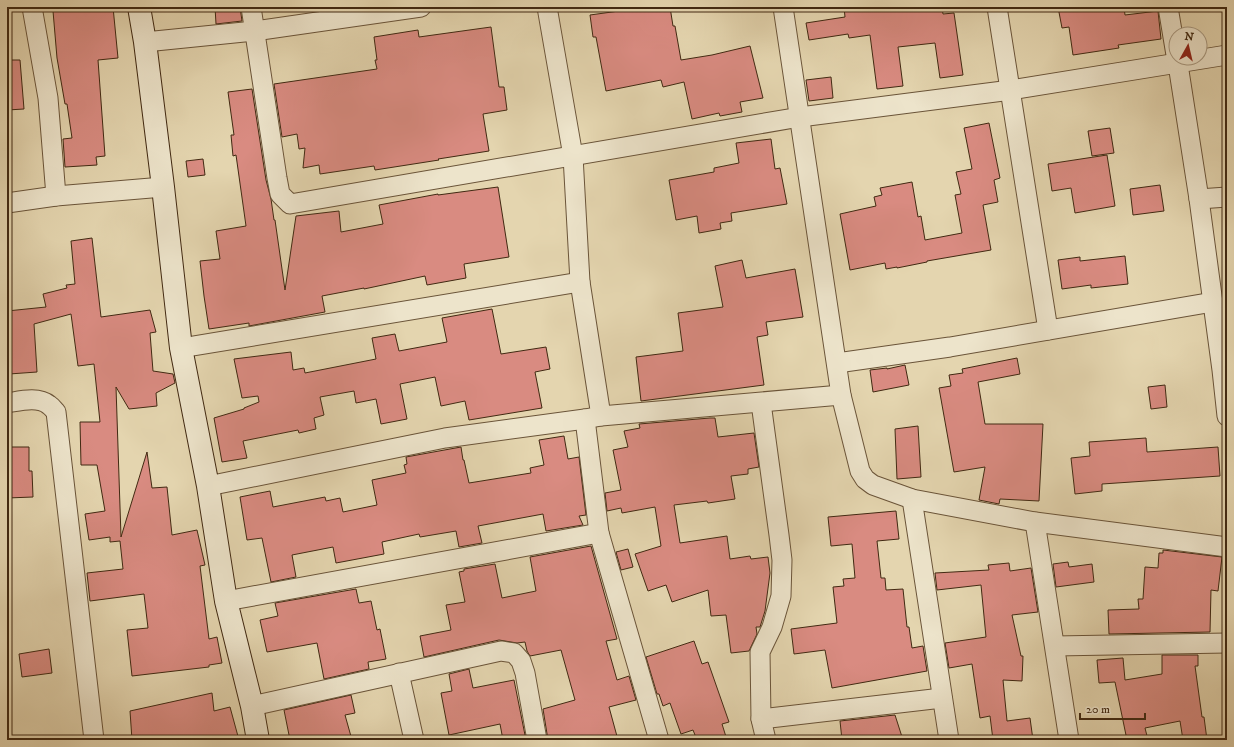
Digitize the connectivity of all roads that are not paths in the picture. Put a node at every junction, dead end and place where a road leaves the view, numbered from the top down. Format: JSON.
{"nodes":[{"id":1,"x":32,"y":7,"type":"edge"},
{"id":2,"x":139,"y":7,"type":"edge"},
{"id":3,"x":251,"y":7,"type":"edge"},
{"id":4,"x":421,"y":7,"type":"edge"},
{"id":5,"x":548,"y":7,"type":"edge"},
{"id":6,"x":783,"y":7,"type":"edge"},
{"id":7,"x":997,"y":7,"type":"edge"},
{"id":8,"x":1168,"y":7,"type":"edge"},
{"id":9,"x":1171,"y":26,"type":"edge"},
{"id":10,"x":254,"y":31,"type":"junction"},
{"id":11,"x":145,"y":42,"type":"junction"},
{"id":12,"x":1227,"y":55,"type":"edge"},
{"id":13,"x":1208,"y":57,"type":"edge"},
{"id":14,"x":1168,"y":61,"type":"edge"},
{"id":15,"x":1178,"y":66,"type":"edge"},
{"id":16,"x":1011,"y":90,"type":"junction"},
{"id":17,"x":800,"y":117,"type":"junction"},
{"id":18,"x":573,"y":156,"type":"junction"},
{"id":19,"x":163,"y":187,"type":"junction"},
{"id":20,"x":56,"y":196,"type":"junction"},
{"id":21,"x":1227,"y":197,"type":"edge"},
{"id":22,"x":1199,"y":199,"type":"junction"},
{"id":23,"x":7,"y":203,"type":"edge"},
{"id":24,"x":580,"y":282,"type":"junction"},
{"id":25,"x":1213,"y":302,"type":"junction"},
{"id":26,"x":1048,"y":330,"type":"junction"},
{"id":27,"x":181,"y":348,"type":"junction"},
{"id":28,"x":837,"y":363,"type":"junction"},
{"id":29,"x":1225,"y":369,"type":"edge"},
{"id":30,"x":841,"y":395,"type":"junction"},
{"id":31,"x":761,"y":402,"type":"junction"},
{"id":32,"x":7,"y":403,"type":"edge"},
{"id":33,"x":1227,"y":416,"type":"edge"},
{"id":34,"x":593,"y":418,"type":"junction"},
{"id":35,"x":208,"y":486,"type":"junction"},
{"id":36,"x":912,"y":499,"type":"junction"},
{"id":37,"x":1035,"y":522,"type":"junction"},
{"id":38,"x":599,"y":533,"type":"junction"},
{"id":39,"x":1227,"y":547,"type":"edge"},
{"id":40,"x":226,"y":601,"type":"junction"},
{"id":41,"x":1227,"y":643,"type":"edge"},
{"id":42,"x":1055,"y":646,"type":"junction"},
{"id":43,"x":399,"y":673,"type":"junction"},
{"id":44,"x":942,"y":698,"type":"junction"},
{"id":45,"x":252,"y":706,"type":"junction"},
{"id":46,"x":761,"y":719,"type":"junction"},
{"id":47,"x":94,"y":740,"type":"edge"},
{"id":48,"x":258,"y":740,"type":"edge"},
{"id":49,"x":414,"y":740,"type":"edge"},
{"id":50,"x":537,"y":740,"type":"edge"},
{"id":51,"x":659,"y":740,"type":"edge"},
{"id":52,"x":766,"y":740,"type":"edge"},
{"id":53,"x":949,"y":740,"type":"edge"},
{"id":54,"x":1069,"y":740,"type":"edge"}],
"edges":[{"from":1,"to":20,"type":"street"},
{"from":2,"to":11,"type":"street"},
{"from":3,"to":10,"type":"street"},
{"from":4,"to":10,"type":"street"},
{"from":5,"to":18,"type":"street"},
{"from":6,"to":17,"type":"street"},
{"from":7,"to":16,"type":"street"},
{"from":8,"to":9,"type":"street"},
{"from":10,"to":11,"type":"street"},
{"from":10,"to":18,"type":"street"},
{"from":11,"to":19,"type":"street"},
{"from":12,"to":13,"type":"street"},
{"from":14,"to":16,"type":"street"},
{"from":15,"to":22,"type":"street"},
{"from":16,"to":17,"type":"street"},
{"from":16,"to":26,"type":"street"},
{"from":17,"to":18,"type":"street"},
{"from":17,"to":28,"type":"street"},
{"from":18,"to":24,"type":"street"},
{"from":19,"to":20,"type":"street"},
{"from":19,"to":27,"type":"street"},
{"from":20,"to":23,"type":"street"},
{"from":21,"to":22,"type":"street"},
{"from":22,"to":25,"type":"street"},
{"from":24,"to":27,"type":"street"},
{"from":24,"to":34,"type":"street"},
{"from":25,"to":26,"type":"street"},
{"from":25,"to":29,"type":"street"},
{"from":26,"to":28,"type":"street"},
{"from":27,"to":35,"type":"street"},
{"from":28,"to":30,"type":"street"},
{"from":29,"to":33,"type":"street"},
{"from":30,"to":31,"type":"street"},
{"from":30,"to":36,"type":"street"},
{"from":31,"to":34,"type":"street"},
{"from":31,"to":46,"type":"street"},
{"from":32,"to":47,"type":"street"},
{"from":34,"to":35,"type":"street"},
{"from":34,"to":38,"type":"street"},
{"from":35,"to":40,"type":"street"},
{"from":36,"to":37,"type":"street"},
{"from":36,"to":44,"type":"street"},
{"from":37,"to":39,"type":"street"},
{"from":37,"to":42,"type":"street"},
{"from":38,"to":40,"type":"street"},
{"from":38,"to":51,"type":"street"},
{"from":40,"to":45,"type":"street"},
{"from":41,"to":42,"type":"street"},
{"from":42,"to":54,"type":"street"},
{"from":43,"to":45,"type":"street"},
{"from":43,"to":49,"type":"street"},
{"from":43,"to":50,"type":"street"},
{"from":44,"to":46,"type":"street"},
{"from":44,"to":53,"type":"street"},
{"from":45,"to":48,"type":"street"},
{"from":46,"to":52,"type":"street"}]}
